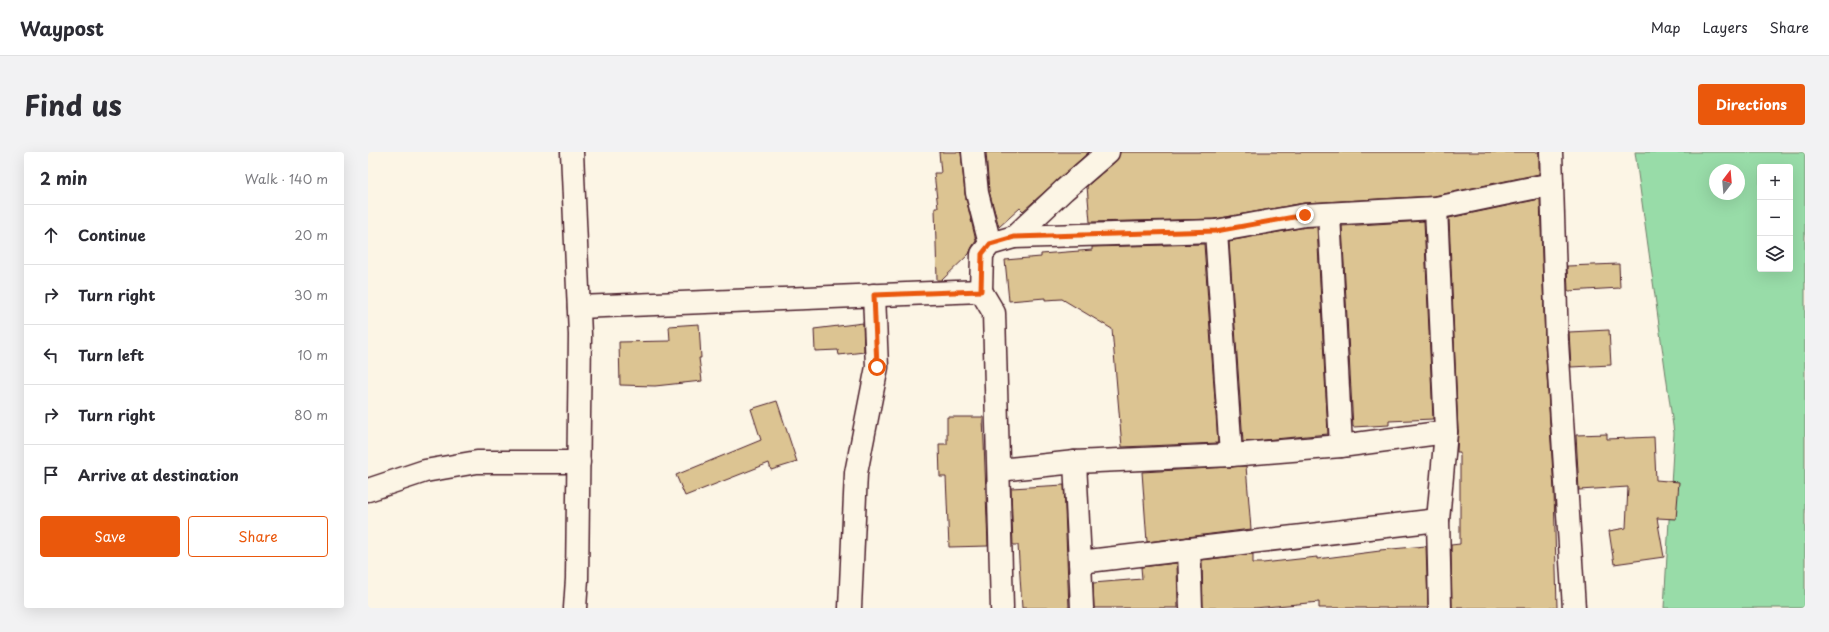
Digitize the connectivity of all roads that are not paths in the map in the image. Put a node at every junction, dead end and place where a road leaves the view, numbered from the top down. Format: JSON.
{"nodes":[{"id":1,"x":572,"y":152,"type":"edge"},
{"id":2,"x":973,"y":152,"type":"edge"},
{"id":3,"x":1108,"y":152,"type":"edge"},
{"id":4,"x":1551,"y":152,"type":"edge"},
{"id":5,"x":1552,"y":184,"type":"junction"},
{"id":6,"x":1436,"y":208,"type":"junction"},
{"id":7,"x":1329,"y":214,"type":"junction"},
{"id":8,"x":1216,"y":231,"type":"junction"},
{"id":9,"x":1014,"y":237,"type":"junction"},
{"id":10,"x":990,"y":244,"type":"junction"},
{"id":11,"x":981,"y":291,"type":"junction"},
{"id":12,"x":874,"y":295,"type":"junction"},
{"id":13,"x":579,"y":307,"type":"junction"},
{"id":14,"x":1446,"y":432,"type":"junction"},
{"id":15,"x":1341,"y":446,"type":"junction"},
{"id":16,"x":1231,"y":455,"type":"junction"},
{"id":17,"x":579,"y":462,"type":"junction"},
{"id":18,"x":1075,"y":462,"type":"junction"},
{"id":19,"x":999,"y":470,"type":"junction"},
{"id":20,"x":368,"y":490,"type":"edge"},
{"id":21,"x":1438,"y":520,"type":"junction"},
{"id":22,"x":1189,"y":549,"type":"junction"},
{"id":23,"x":1080,"y":562,"type":"junction"},
{"id":24,"x":575,"y":608,"type":"edge"},
{"id":25,"x":850,"y":608,"type":"edge"},
{"id":26,"x":1002,"y":608,"type":"edge"},
{"id":27,"x":1082,"y":608,"type":"edge"},
{"id":28,"x":1191,"y":608,"type":"edge"},
{"id":29,"x":1440,"y":608,"type":"edge"},
{"id":30,"x":1574,"y":608,"type":"edge"}],
"edges":[{"from":1,"to":13,"type":"street"},
{"from":2,"to":10,"type":"street"},
{"from":3,"to":9,"type":"street"},
{"from":4,"to":5,"type":"street"},
{"from":5,"to":6,"type":"street"},
{"from":5,"to":30,"type":"street"},
{"from":6,"to":7,"type":"street"},
{"from":6,"to":14,"type":"street"},
{"from":7,"to":8,"type":"street"},
{"from":7,"to":15,"type":"street"},
{"from":8,"to":9,"type":"street"},
{"from":8,"to":16,"type":"street"},
{"from":9,"to":10,"type":"street"},
{"from":10,"to":11,"type":"street"},
{"from":11,"to":12,"type":"street"},
{"from":11,"to":19,"type":"street"},
{"from":12,"to":13,"type":"street"},
{"from":12,"to":25,"type":"street"},
{"from":13,"to":17,"type":"street"},
{"from":14,"to":15,"type":"street"},
{"from":14,"to":21,"type":"street"},
{"from":15,"to":16,"type":"street"},
{"from":16,"to":18,"type":"street"},
{"from":17,"to":20,"type":"street"},
{"from":17,"to":24,"type":"street"},
{"from":18,"to":19,"type":"street"},
{"from":18,"to":23,"type":"street"},
{"from":19,"to":26,"type":"street"},
{"from":21,"to":22,"type":"street"},
{"from":21,"to":29,"type":"street"},
{"from":22,"to":23,"type":"street"},
{"from":22,"to":28,"type":"street"},
{"from":23,"to":27,"type":"street"}]}
